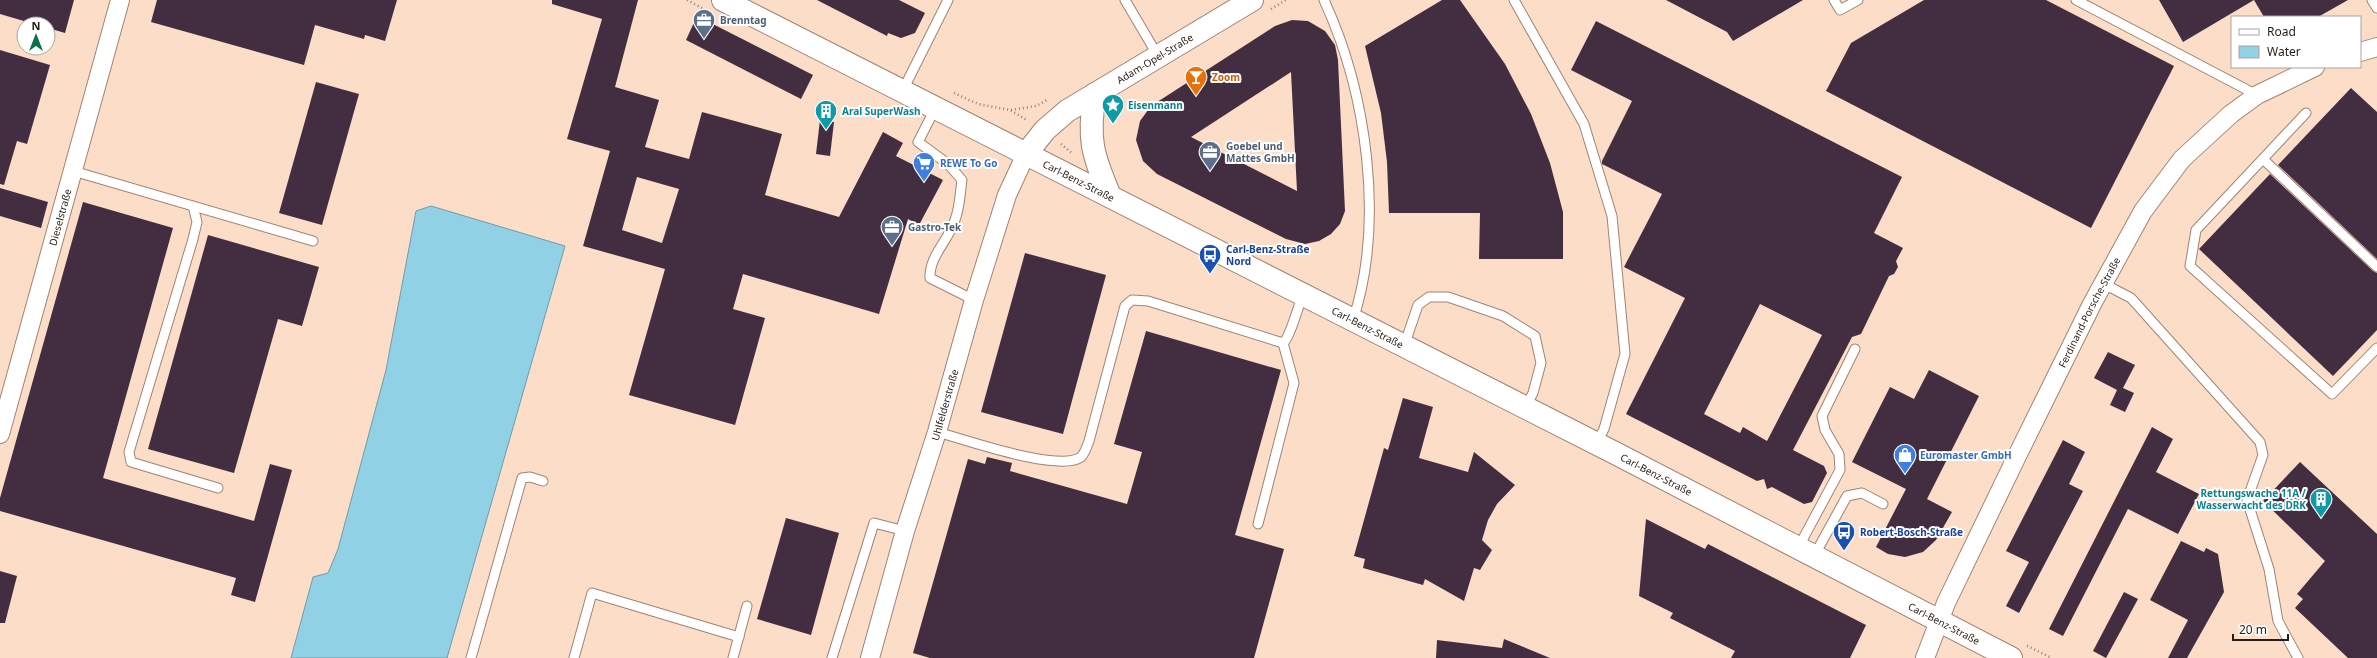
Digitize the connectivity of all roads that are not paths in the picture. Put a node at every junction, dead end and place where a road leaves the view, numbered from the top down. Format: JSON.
{"nodes":[{"id":1,"x":120,"y":0,"type":"edge"},
{"id":2,"x":723,"y":0,"type":"edge"},
{"id":3,"x":948,"y":0,"type":"edge"},
{"id":4,"x":1124,"y":0,"type":"edge"},
{"id":5,"x":1252,"y":0,"type":"edge"},
{"id":6,"x":1324,"y":0,"type":"edge"},
{"id":7,"x":1514,"y":0,"type":"edge"},
{"id":8,"x":1834,"y":0,"type":"edge"},
{"id":9,"x":1858,"y":0,"type":"edge"},
{"id":10,"x":2076,"y":0,"type":"edge"},
{"id":11,"x":2372,"y":0,"type":"edge"},
{"id":12,"x":2377,"y":8,"type":"edge"},
{"id":13,"x":2377,"y":47,"type":"edge"},
{"id":14,"x":2361,"y":52,"type":"edge"},
{"id":15,"x":1158,"y":56,"type":"junction"},
{"id":16,"x":2313,"y":68,"type":"edge"},
{"id":17,"x":903,"y":90,"type":"junction"},
{"id":18,"x":1095,"y":94,"type":"junction"},
{"id":19,"x":2257,"y":95,"type":"junction"},
{"id":20,"x":936,"y":107,"type":"junction"},
{"id":21,"x":2306,"y":113,"type":"dead end"},
{"id":22,"x":1026,"y":154,"type":"junction"},
{"id":23,"x":2264,"y":160,"type":"junction"},
{"id":24,"x":73,"y":171,"type":"junction"},
{"id":25,"x":1110,"y":196,"type":"junction"},
{"id":26,"x":193,"y":206,"type":"junction"},
{"id":27,"x":313,"y":241,"type":"dead end"},
{"id":28,"x":2377,"y":267,"type":"edge"},
{"id":29,"x":2104,"y":284,"type":"junction"},
{"id":30,"x":1303,"y":295,"type":"junction"},
{"id":31,"x":974,"y":300,"type":"junction"},
{"id":32,"x":1353,"y":320,"type":"junction"},
{"id":33,"x":1283,"y":343,"type":"junction"},
{"id":34,"x":1404,"y":346,"type":"junction"},
{"id":35,"x":2377,"y":348,"type":"edge"},
{"id":36,"x":1855,"y":349,"type":"dead end"},
{"id":37,"x":1525,"y":408,"type":"junction"},
{"id":38,"x":937,"y":432,"type":"junction"},
{"id":39,"x":0,"y":434,"type":"edge"},
{"id":40,"x":1596,"y":444,"type":"junction"},
{"id":41,"x":543,"y":481,"type":"dead end"},
{"id":42,"x":218,"y":488,"type":"dead end"},
{"id":43,"x":1883,"y":504,"type":"dead end"},
{"id":44,"x":1258,"y":524,"type":"dead end"},
{"id":45,"x":905,"y":531,"type":"junction"},
{"id":46,"x":1806,"y":552,"type":"junction"},
{"id":47,"x":747,"y":606,"type":"dead end"},
{"id":48,"x":1939,"y":620,"type":"junction"},
{"id":49,"x":739,"y":637,"type":"junction"},
{"id":50,"x":471,"y":658,"type":"edge"},
{"id":51,"x":574,"y":658,"type":"edge"},
{"id":52,"x":733,"y":658,"type":"edge"},
{"id":53,"x":832,"y":658,"type":"edge"},
{"id":54,"x":870,"y":658,"type":"edge"},
{"id":55,"x":1925,"y":658,"type":"edge"},
{"id":56,"x":2011,"y":658,"type":"edge"},
{"id":57,"x":2298,"y":658,"type":"edge"}],
"edges":[{"from":1,"to":24,"type":"street","name":"Dieselstraße"},
{"from":2,"to":17,"type":"main road","name":"Carl-Benz-Straße"},
{"from":3,"to":17,"type":"lane"},
{"from":4,"to":15,"type":"lane"},
{"from":5,"to":15,"type":"main road","name":"Adam-Opel-Straße"},
{"from":6,"to":32,"type":"lane"},
{"from":7,"to":40,"type":"lane"},
{"from":8,"to":9,"type":"lane"},
{"from":10,"to":19,"type":"lane"},
{"from":11,"to":12,"type":"lane"},
{"from":13,"to":14,"type":"street"},
{"from":15,"to":18,"type":"main road","name":"Adam-Opel-Straße"},
{"from":16,"to":19,"type":"street","name":"Ferdinand-Porsche-Straße"},
{"from":17,"to":20,"type":"main road","name":"Carl-Benz-Straße"},
{"from":18,"to":22,"type":"main road","name":"Adam-Opel-Straße"},
{"from":18,"to":25,"type":"main road"},
{"from":19,"to":29,"type":"street","name":"Ferdinand-Porsche-Straße"},
{"from":20,"to":22,"type":"main road","name":"Carl-Benz-Straße"},
{"from":20,"to":31,"type":"lane"},
{"from":21,"to":23,"type":"lane"},
{"from":22,"to":25,"type":"main road","name":"Carl-Benz-Straße"},
{"from":22,"to":31,"type":"street","name":"Uhlfelderstraße"},
{"from":23,"to":28,"type":"lane"},
{"from":23,"to":35,"type":"lane"},
{"from":24,"to":26,"type":"lane"},
{"from":24,"to":39,"type":"street","name":"Dieselstraße"},
{"from":25,"to":30,"type":"main road","name":"Carl-Benz-Straße"},
{"from":26,"to":27,"type":"lane"},
{"from":26,"to":42,"type":"lane"},
{"from":29,"to":48,"type":"street","name":"Ferdinand-Porsche-Straße"},
{"from":29,"to":57,"type":"lane"},
{"from":30,"to":32,"type":"main road","name":"Carl-Benz-Straße"},
{"from":30,"to":33,"type":"lane"},
{"from":31,"to":38,"type":"street","name":"Uhlfelderstraße"},
{"from":32,"to":34,"type":"main road","name":"Carl-Benz-Straße"},
{"from":33,"to":38,"type":"lane"},
{"from":33,"to":44,"type":"lane"},
{"from":34,"to":37,"type":"main road","name":"Carl-Benz-Straße"},
{"from":34,"to":37,"type":"lane"},
{"from":36,"to":46,"type":"lane"},
{"from":37,"to":40,"type":"main road","name":"Carl-Benz-Straße"},
{"from":38,"to":45,"type":"street","name":"Uhlfelderstraße"},
{"from":40,"to":46,"type":"main road","name":"Carl-Benz-Straße"},
{"from":41,"to":50,"type":"lane"},
{"from":43,"to":46,"type":"lane"},
{"from":45,"to":53,"type":"lane"},
{"from":45,"to":54,"type":"street","name":"Uhlfelderstraße"},
{"from":46,"to":48,"type":"main road","name":"Carl-Benz-Straße"},
{"from":47,"to":49,"type":"lane"},
{"from":48,"to":55,"type":"street"},
{"from":48,"to":56,"type":"main road","name":"Carl-Benz-Straße"},
{"from":49,"to":51,"type":"lane"},
{"from":49,"to":52,"type":"lane"}]}
